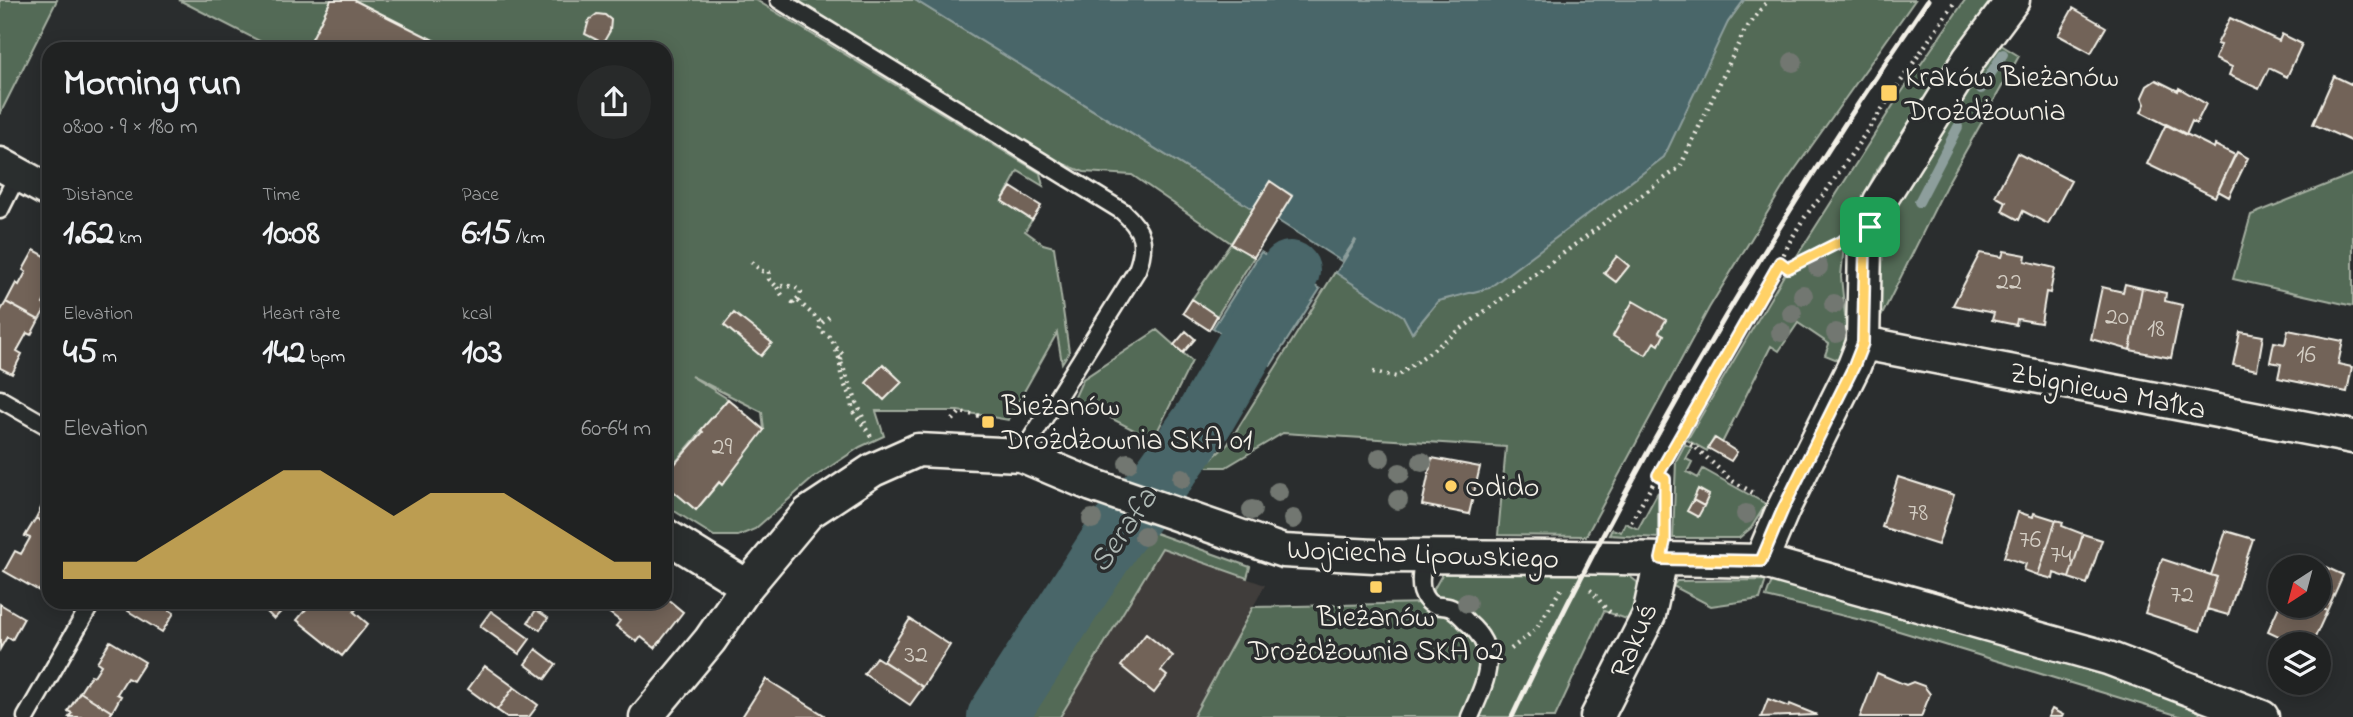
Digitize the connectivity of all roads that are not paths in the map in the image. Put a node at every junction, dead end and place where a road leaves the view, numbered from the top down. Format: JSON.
{"nodes":[{"id":1,"x":779,"y":0,"type":"edge"},
{"id":2,"x":2013,"y":0,"type":"edge"},
{"id":3,"x":9,"y":169,"type":"edge"},
{"id":4,"x":42,"y":187,"type":"edge"},
{"id":5,"x":0,"y":210,"type":"edge"},
{"id":6,"x":1863,"y":343,"type":"junction"},
{"id":7,"x":0,"y":399,"type":"edge"},
{"id":8,"x":42,"y":423,"type":"edge"},
{"id":9,"x":2353,"y":437,"type":"edge"},
{"id":10,"x":1021,"y":455,"type":"junction"},
{"id":11,"x":672,"y":539,"type":"edge"},
{"id":12,"x":1424,"y":556,"type":"junction"},
{"id":13,"x":1661,"y":559,"type":"junction"},
{"id":14,"x":1761,"y":561,"type":"junction"},
{"id":15,"x":747,"y":586,"type":"junction"},
{"id":16,"x":88,"y":609,"type":"edge"},
{"id":17,"x":26,"y":717,"type":"edge"},
{"id":18,"x":646,"y":717,"type":"edge"},
{"id":19,"x":1470,"y":717,"type":"edge"},
{"id":20,"x":1597,"y":717,"type":"edge"},
{"id":21,"x":2262,"y":717,"type":"edge"}],
"edges":[{"from":1,"to":10,"type":"lane"},
{"from":2,"to":6,"type":"street"},
{"from":3,"to":4,"type":"street"},
{"from":3,"to":5,"type":"lane"},
{"from":6,"to":9,"type":"street","name":"Zbigniewa Małka"},
{"from":6,"to":14,"type":"street"},
{"from":7,"to":8,"type":"lane"},
{"from":10,"to":12,"type":"street","name":"Wojciecha Lipowskiego"},
{"from":10,"to":15,"type":"street","name":"Wojciecha Lipowskiego"},
{"from":11,"to":15,"type":"street"},
{"from":12,"to":13,"type":"street","name":"Wojciecha Lipowskiego"},
{"from":12,"to":19,"type":"lane"},
{"from":13,"to":14,"type":"street","name":"Wojciecha Lipowskiego"},
{"from":13,"to":20,"type":"street","name":"Rakuś"},
{"from":14,"to":21,"type":"street","name":"Wojciecha Lipowskiego"},
{"from":15,"to":18,"type":"street","name":"Wojciecha Lipowskiego"},
{"from":16,"to":17,"type":"lane"}]}
